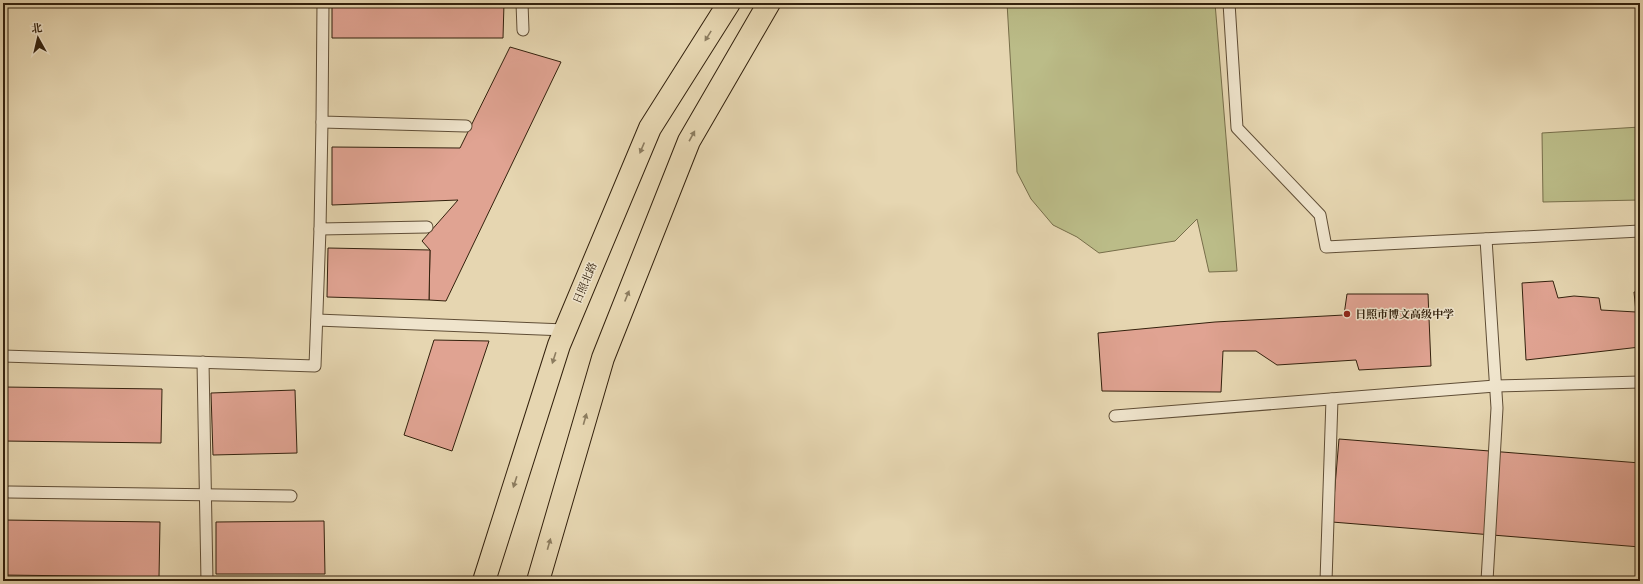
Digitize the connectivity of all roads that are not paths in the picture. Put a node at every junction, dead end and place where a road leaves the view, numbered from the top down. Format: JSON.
{"nodes":[{"id":1,"x":323,"y":3,"type":"edge"},
{"id":2,"x":522,"y":3,"type":"edge"},
{"id":3,"x":729,"y":3,"type":"edge"},
{"id":4,"x":769,"y":3,"type":"edge"},
{"id":5,"x":1229,"y":3,"type":"edge"},
{"id":6,"x":523,"y":30,"type":"dead end"},
{"id":7,"x":322,"y":122,"type":"junction"},
{"id":8,"x":466,"y":126,"type":"dead end"},
{"id":9,"x":427,"y":227,"type":"dead end"},
{"id":10,"x":320,"y":229,"type":"junction"},
{"id":11,"x":1640,"y":231,"type":"edge"},
{"id":12,"x":1486,"y":239,"type":"junction"},
{"id":13,"x":317,"y":320,"type":"junction"},
{"id":14,"x":565,"y":330,"type":"junction"},
{"id":15,"x":3,"y":356,"type":"edge"},
{"id":16,"x":203,"y":362,"type":"junction"},
{"id":17,"x":1640,"y":382,"type":"edge"},
{"id":18,"x":1495,"y":386,"type":"junction"},
{"id":19,"x":1332,"y":399,"type":"junction"},
{"id":20,"x":1115,"y":416,"type":"dead end"},
{"id":21,"x":10,"y":492,"type":"dead end"},
{"id":22,"x":205,"y":495,"type":"junction"},
{"id":23,"x":291,"y":496,"type":"dead end"},
{"id":24,"x":206,"y":581,"type":"edge"},
{"id":25,"x":484,"y":581,"type":"edge"},
{"id":26,"x":538,"y":581,"type":"edge"},
{"id":27,"x":1326,"y":581,"type":"edge"},
{"id":28,"x":1487,"y":581,"type":"edge"}],
"edges":[{"from":1,"to":7,"type":"lane"},
{"from":2,"to":6,"type":"lane"},
{"from":3,"to":14,"type":"main road","name":"日照北路","one_way":true},
{"from":26,"to":4,"type":"main road","one_way":true},
{"from":5,"to":12,"type":"lane"},
{"from":7,"to":8,"type":"lane"},
{"from":7,"to":10,"type":"lane"},
{"from":9,"to":10,"type":"lane"},
{"from":10,"to":13,"type":"lane"},
{"from":11,"to":12,"type":"lane"},
{"from":12,"to":18,"type":"lane"},
{"from":13,"to":14,"type":"lane"},
{"from":13,"to":16,"type":"lane"},
{"from":14,"to":25,"type":"main road","name":"日照北路","one_way":true},
{"from":15,"to":16,"type":"lane"},
{"from":16,"to":22,"type":"lane"},
{"from":17,"to":18,"type":"lane"},
{"from":18,"to":19,"type":"lane"},
{"from":18,"to":28,"type":"lane"},
{"from":19,"to":20,"type":"lane"},
{"from":19,"to":27,"type":"lane"},
{"from":21,"to":22,"type":"lane"},
{"from":22,"to":23,"type":"lane"},
{"from":22,"to":24,"type":"lane"}]}
